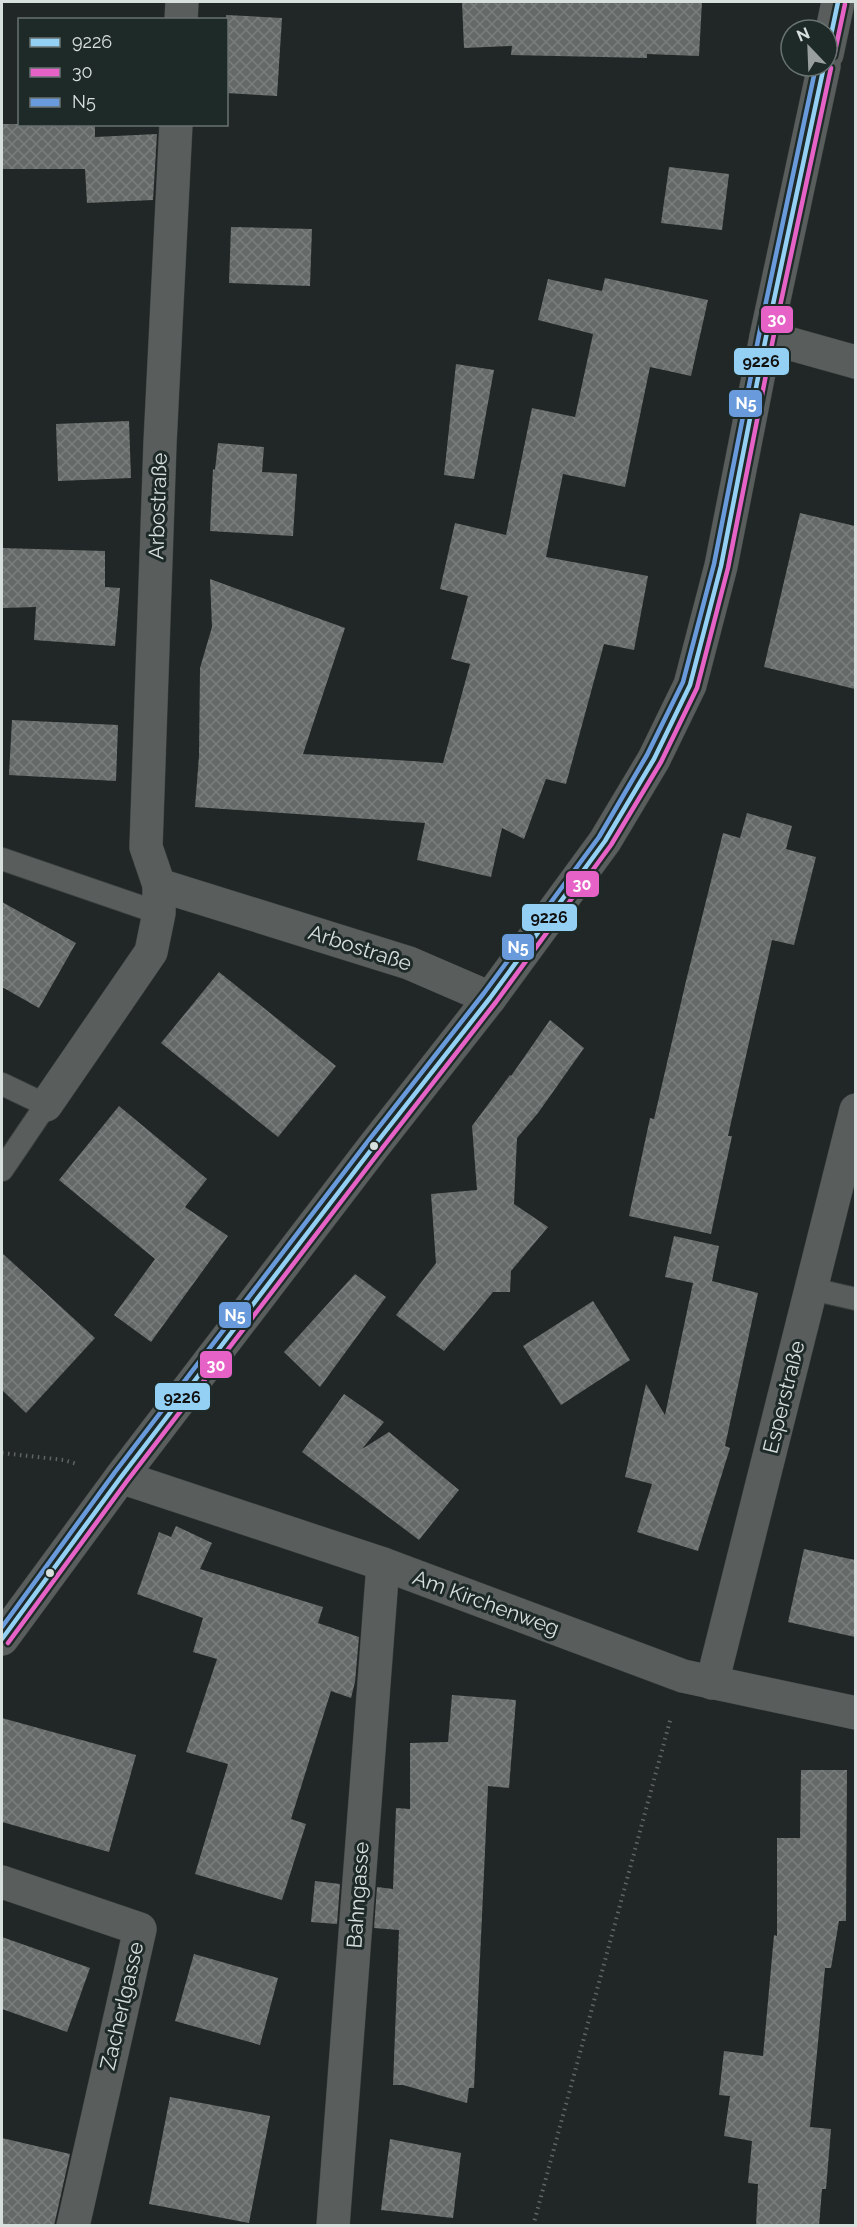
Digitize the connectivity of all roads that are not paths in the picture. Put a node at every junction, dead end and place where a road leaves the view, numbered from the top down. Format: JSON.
{"nodes":[{"id":1,"x":182,"y":2,"type":"edge"},
{"id":2,"x":838,"y":2,"type":"edge"},
{"id":3,"x":181,"y":18,"type":"edge"},
{"id":4,"x":835,"y":18,"type":"edge"},
{"id":5,"x":821,"y":78,"type":"edge"},
{"id":6,"x":176,"y":126,"type":"edge"},
{"id":7,"x":766,"y":337,"type":"junction"},
{"id":8,"x":855,"y":362,"type":"edge"},
{"id":9,"x":2,"y":859,"type":"edge"},
{"id":10,"x":159,"y":899,"type":"junction"},
{"id":11,"x":490,"y":998,"type":"junction"},
{"id":12,"x":2,"y":1084,"type":"edge"},
{"id":13,"x":46,"y":1106,"type":"junction"},
{"id":14,"x":855,"y":1110,"type":"edge"},
{"id":15,"x":2,"y":1170,"type":"edge"},
{"id":16,"x":812,"y":1289,"type":"junction"},
{"id":17,"x":855,"y":1299,"type":"edge"},
{"id":18,"x":121,"y":1477,"type":"junction"},
{"id":19,"x":383,"y":1564,"type":"junction"},
{"id":20,"x":2,"y":1639,"type":"edge"},
{"id":21,"x":697,"y":1679,"type":"junction"},
{"id":22,"x":855,"y":1713,"type":"edge"},
{"id":23,"x":2,"y":1882,"type":"edge"},
{"id":24,"x":72,"y":2226,"type":"edge"},
{"id":25,"x":333,"y":2226,"type":"edge"}],
"edges":[{"from":1,"to":3,"type":"street"},
{"from":2,"to":4,"type":"street"},
{"from":5,"to":7,"type":"street"},
{"from":6,"to":10,"type":"street","name":"Arbostraße"},
{"from":7,"to":8,"type":"street"},
{"from":7,"to":11,"type":"street"},
{"from":9,"to":10,"type":"lane"},
{"from":10,"to":11,"type":"street","name":"Arbostraße"},
{"from":10,"to":13,"type":"street"},
{"from":11,"to":18,"type":"street"},
{"from":12,"to":13,"type":"lane"},
{"from":13,"to":15,"type":"lane"},
{"from":14,"to":16,"type":"street","name":"Esperstraße"},
{"from":16,"to":17,"type":"lane"},
{"from":16,"to":21,"type":"street","name":"Esperstraße"},
{"from":18,"to":19,"type":"street","name":"Am Kirchenweg"},
{"from":18,"to":20,"type":"street"},
{"from":19,"to":21,"type":"street","name":"Am Kirchenweg"},
{"from":19,"to":25,"type":"street","name":"Bahngasse"},
{"from":21,"to":22,"type":"street","name":"Am Kirchenweg"},
{"from":23,"to":24,"type":"street","name":"Zacherlgasse"}]}
